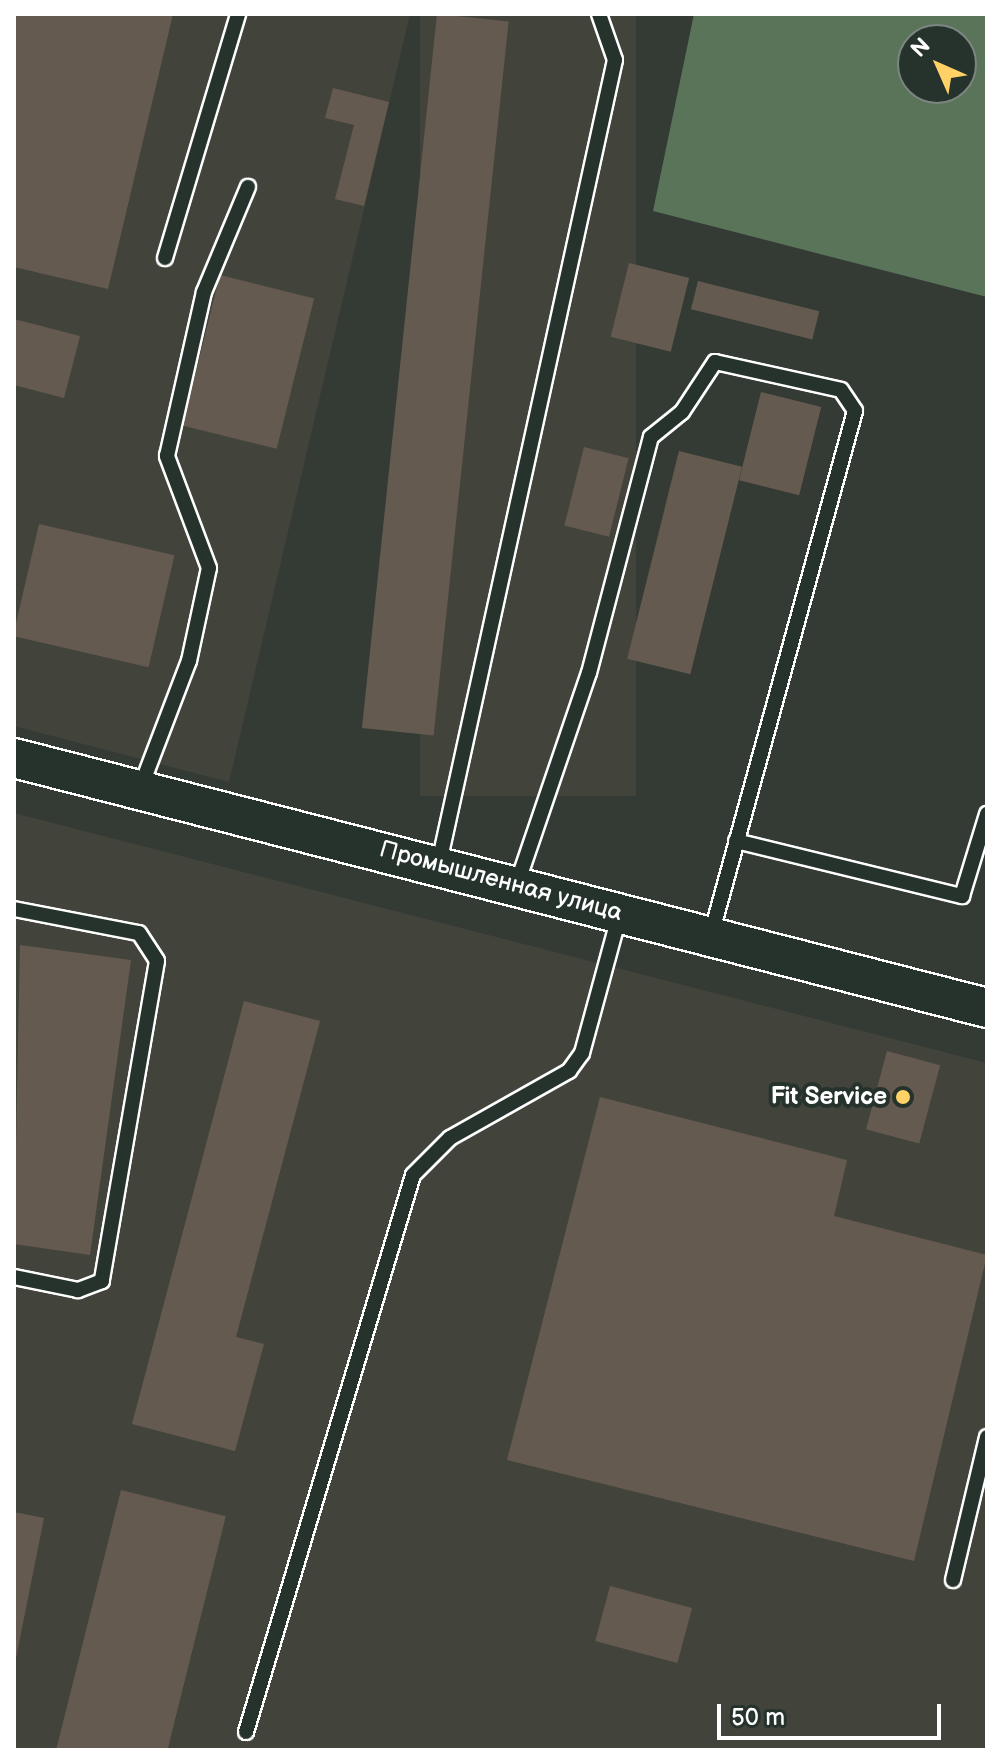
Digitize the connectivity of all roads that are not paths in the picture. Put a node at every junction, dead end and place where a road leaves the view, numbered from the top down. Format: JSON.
{"nodes":[{"id":1,"x":238,"y":14,"type":"edge"},
{"id":2,"x":599,"y":14,"type":"edge"},
{"id":3,"x":248,"y":187,"type":"dead end"},
{"id":4,"x":165,"y":258,"type":"dead end"},
{"id":5,"x":14,"y":758,"type":"edge"},
{"id":6,"x":140,"y":789,"type":"junction"},
{"id":7,"x":987,"y":814,"type":"edge"},
{"id":8,"x":736,"y":841,"type":"junction"},
{"id":9,"x":439,"y":863,"type":"junction"},
{"id":10,"x":517,"y":884,"type":"junction"},
{"id":11,"x":14,"y":909,"type":"edge"},
{"id":12,"x":619,"y":912,"type":"junction"},
{"id":13,"x":711,"y":935,"type":"junction"},
{"id":14,"x":987,"y":1008,"type":"edge"},
{"id":15,"x":14,"y":1277,"type":"edge"},
{"id":16,"x":987,"y":1437,"type":"edge"},
{"id":17,"x":953,"y":1580,"type":"dead end"},
{"id":18,"x":246,"y":1732,"type":"dead end"}],
"edges":[{"from":1,"to":4,"type":"lane"},
{"from":2,"to":9,"type":"lane"},
{"from":3,"to":6,"type":"lane"},
{"from":5,"to":6,"type":"street","name":"Промышленная улица"},
{"from":6,"to":9,"type":"street","name":"Промышленная улица"},
{"from":7,"to":8,"type":"lane"},
{"from":8,"to":10,"type":"lane"},
{"from":8,"to":13,"type":"lane"},
{"from":9,"to":10,"type":"street","name":"Промышленная улица"},
{"from":10,"to":12,"type":"street","name":"Промышленная улица"},
{"from":11,"to":15,"type":"lane"},
{"from":12,"to":13,"type":"street","name":"Промышленная улица"},
{"from":12,"to":18,"type":"lane"},
{"from":13,"to":14,"type":"street","name":"Промышленная улица"},
{"from":16,"to":17,"type":"lane"}]}
